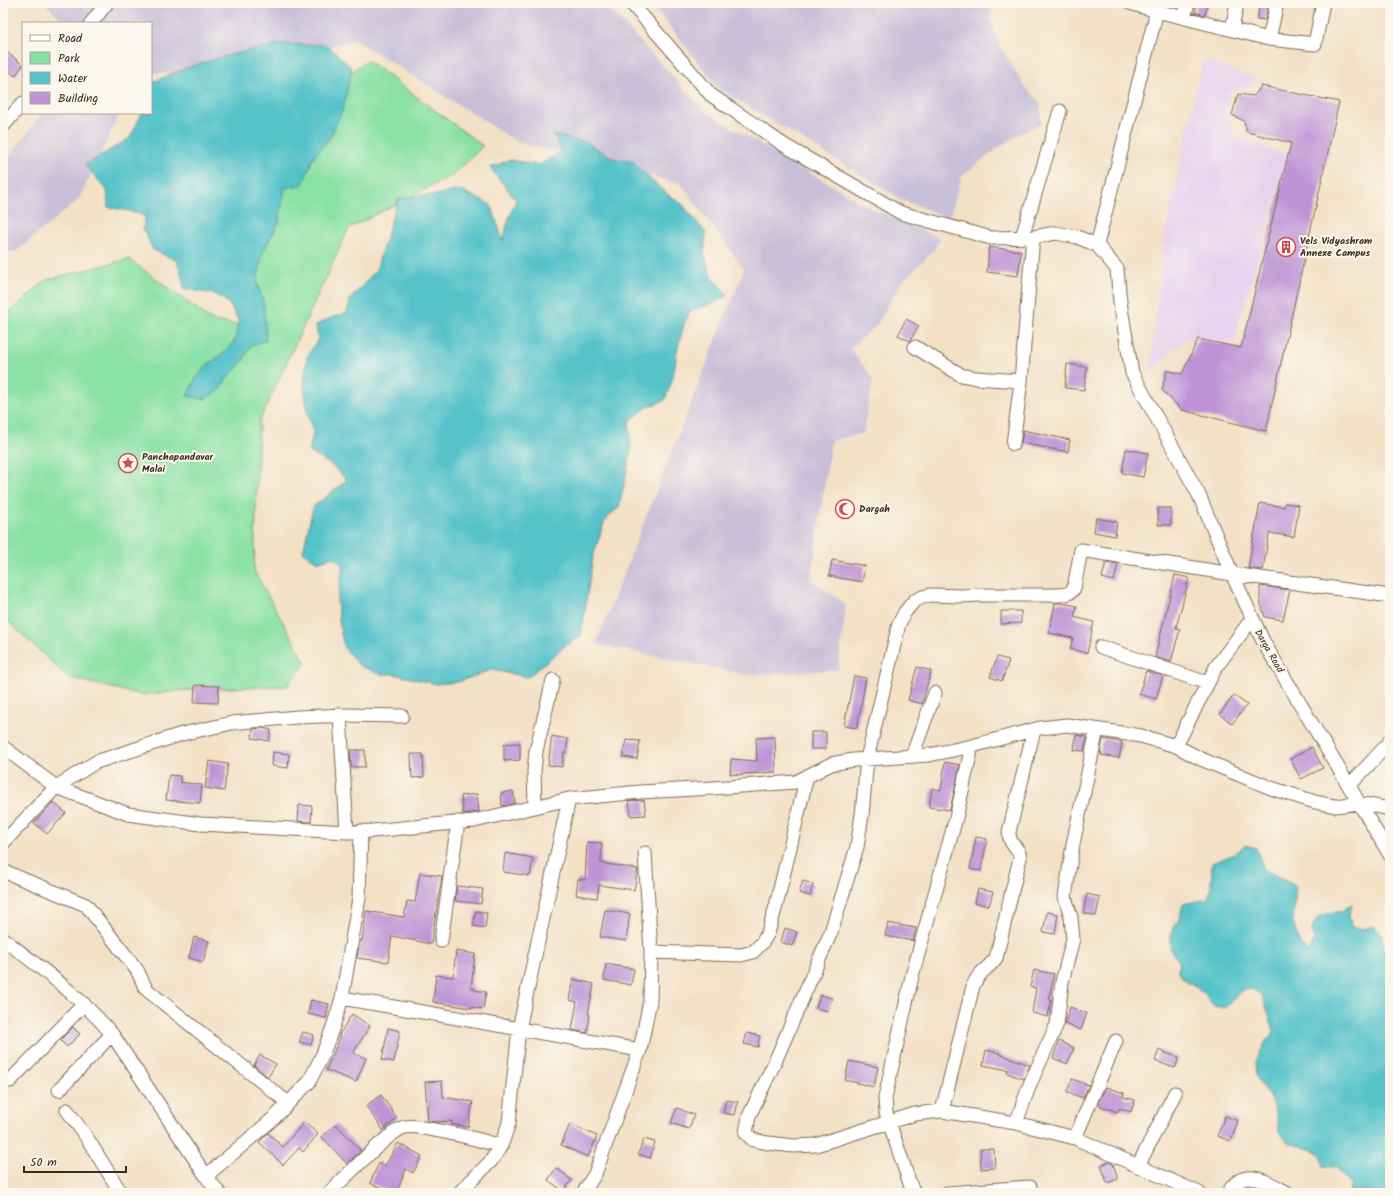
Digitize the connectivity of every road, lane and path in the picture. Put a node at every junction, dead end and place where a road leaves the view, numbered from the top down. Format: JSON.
{"nodes":[{"id":1,"x":107,"y":3,"type":"edge"},
{"id":2,"x":631,"y":3,"type":"edge"},
{"id":3,"x":1130,"y":3,"type":"edge"},
{"id":4,"x":1188,"y":3,"type":"edge"},
{"id":5,"x":1237,"y":3,"type":"edge"},
{"id":6,"x":1277,"y":3,"type":"edge"},
{"id":7,"x":1323,"y":3,"type":"edge"},
{"id":8,"x":1149,"y":7,"type":"edge"},
{"id":9,"x":1184,"y":17,"type":"junction"},
{"id":10,"x":92,"y":22,"type":"edge"},
{"id":11,"x":1232,"y":29,"type":"junction"},
{"id":12,"x":1269,"y":38,"type":"junction"},
{"id":13,"x":22,"y":104,"type":"edge"},
{"id":14,"x":1060,"y":111,"type":"dead end"},
{"id":15,"x":3,"y":126,"type":"edge"},
{"id":16,"x":1027,"y":237,"type":"junction"},
{"id":17,"x":1097,"y":244,"type":"junction"},
{"id":18,"x":915,"y":347,"type":"dead end"},
{"id":19,"x":1020,"y":381,"type":"junction"},
{"id":20,"x":1013,"y":444,"type":"dead end"},
{"id":21,"x":1232,"y":574,"type":"junction"},
{"id":22,"x":1390,"y":596,"type":"edge"},
{"id":23,"x":1252,"y":619,"type":"junction"},
{"id":24,"x":1101,"y":647,"type":"dead end"},
{"id":25,"x":553,"y":680,"type":"dead end"},
{"id":26,"x":1207,"y":683,"type":"junction"},
{"id":27,"x":935,"y":693,"type":"dead end"},
{"id":28,"x":340,"y":715,"type":"junction"},
{"id":29,"x":402,"y":716,"type":"dead end"},
{"id":30,"x":1034,"y":730,"type":"junction"},
{"id":31,"x":1097,"y":730,"type":"junction"},
{"id":32,"x":1390,"y":740,"type":"edge"},
{"id":33,"x":972,"y":746,"type":"junction"},
{"id":34,"x":1176,"y":746,"type":"junction"},
{"id":35,"x":3,"y":748,"type":"edge"},
{"id":36,"x":912,"y":756,"type":"junction"},
{"id":37,"x":867,"y":759,"type":"junction"},
{"id":38,"x":807,"y":776,"type":"junction"},
{"id":39,"x":1349,"y":786,"type":"junction"},
{"id":40,"x":56,"y":787,"type":"junction"},
{"id":41,"x":569,"y":799,"type":"junction"},
{"id":42,"x":1360,"y":803,"type":"junction"},
{"id":43,"x":535,"y":807,"type":"junction"},
{"id":44,"x":1390,"y":809,"type":"edge"},
{"id":45,"x":458,"y":822,"type":"junction"},
{"id":46,"x":347,"y":832,"type":"junction"},
{"id":47,"x":361,"y":832,"type":"junction"},
{"id":48,"x":3,"y":843,"type":"edge"},
{"id":49,"x":645,"y":853,"type":"dead end"},
{"id":50,"x":1390,"y":855,"type":"edge"},
{"id":51,"x":3,"y":871,"type":"edge"},
{"id":52,"x":3,"y":939,"type":"edge"},
{"id":53,"x":441,"y":941,"type":"dead end"},
{"id":54,"x":651,"y":952,"type":"junction"},
{"id":55,"x":342,"y":998,"type":"junction"},
{"id":56,"x":84,"y":1004,"type":"junction"},
{"id":57,"x":519,"y":1029,"type":"junction"},
{"id":58,"x":112,"y":1034,"type":"junction"},
{"id":59,"x":1116,"y":1041,"type":"dead end"},
{"id":60,"x":640,"y":1050,"type":"junction"},
{"id":61,"x":10,"y":1081,"type":"dead end"},
{"id":62,"x":59,"y":1090,"type":"dead end"},
{"id":63,"x":1175,"y":1093,"type":"dead end"},
{"id":64,"x":288,"y":1103,"type":"junction"},
{"id":65,"x":67,"y":1110,"type":"dead end"},
{"id":66,"x":942,"y":1111,"type":"junction"},
{"id":67,"x":889,"y":1122,"type":"junction"},
{"id":68,"x":1016,"y":1123,"type":"junction"},
{"id":69,"x":1075,"y":1138,"type":"junction"},
{"id":70,"x":501,"y":1146,"type":"junction"},
{"id":71,"x":1138,"y":1166,"type":"junction"},
{"id":72,"x":206,"y":1176,"type":"junction"},
{"id":73,"x":1030,"y":1187,"type":"dead end"},
{"id":74,"x":121,"y":1193,"type":"edge"},
{"id":75,"x":219,"y":1193,"type":"edge"},
{"id":76,"x":329,"y":1193,"type":"edge"},
{"id":77,"x":459,"y":1193,"type":"edge"},
{"id":78,"x":583,"y":1193,"type":"edge"},
{"id":79,"x":915,"y":1193,"type":"edge"},
{"id":80,"x":947,"y":1193,"type":"edge"},
{"id":81,"x":1199,"y":1193,"type":"edge"},
{"id":82,"x":1228,"y":1193,"type":"edge"},
{"id":83,"x":1288,"y":1193,"type":"edge"}],
"edges":[{"from":1,"to":10,"type":"street"},
{"from":2,"to":16,"type":"street"},
{"from":3,"to":8,"type":"street"},
{"from":4,"to":9,"type":"street"},
{"from":5,"to":11,"type":"street"},
{"from":6,"to":12,"type":"street"},
{"from":7,"to":12,"type":"street"},
{"from":8,"to":9,"type":"street"},
{"from":8,"to":17,"type":"street"},
{"from":9,"to":11,"type":"street"},
{"from":11,"to":12,"type":"street"},
{"from":13,"to":15,"type":"street"},
{"from":14,"to":16,"type":"street"},
{"from":16,"to":17,"type":"street"},
{"from":16,"to":19,"type":"street"},
{"from":17,"to":21,"type":"street","name":"Darga Road"},
{"from":18,"to":19,"type":"street"},
{"from":19,"to":20,"type":"street"},
{"from":21,"to":22,"type":"street"},
{"from":21,"to":23,"type":"street","name":"Darga Road"},
{"from":21,"to":37,"type":"street"},
{"from":23,"to":26,"type":"street"},
{"from":23,"to":39,"type":"street","name":"Darga Road"},
{"from":24,"to":26,"type":"street"},
{"from":25,"to":43,"type":"street"},
{"from":26,"to":34,"type":"street"},
{"from":27,"to":36,"type":"street"},
{"from":28,"to":29,"type":"street"},
{"from":28,"to":40,"type":"street"},
{"from":28,"to":46,"type":"street"},
{"from":30,"to":31,"type":"street"},
{"from":30,"to":33,"type":"street"},
{"from":30,"to":66,"type":"street"},
{"from":31,"to":34,"type":"street"},
{"from":31,"to":68,"type":"street"},
{"from":32,"to":39,"type":"street"},
{"from":33,"to":36,"type":"street"},
{"from":33,"to":67,"type":"street"},
{"from":34,"to":42,"type":"street"},
{"from":35,"to":40,"type":"street"},
{"from":36,"to":37,"type":"street"},
{"from":37,"to":38,"type":"street"},
{"from":37,"to":67,"type":"street"},
{"from":38,"to":41,"type":"street"},
{"from":38,"to":54,"type":"street"},
{"from":39,"to":42,"type":"street","name":"Darga Road"},
{"from":40,"to":46,"type":"street"},
{"from":40,"to":48,"type":"street"},
{"from":41,"to":43,"type":"street"},
{"from":41,"to":57,"type":"street"},
{"from":42,"to":44,"type":"street"},
{"from":42,"to":50,"type":"street","name":"Darga Road"},
{"from":43,"to":45,"type":"street"},
{"from":45,"to":47,"type":"street"},
{"from":45,"to":53,"type":"street"},
{"from":46,"to":47,"type":"street"},
{"from":47,"to":55,"type":"street"},
{"from":49,"to":54,"type":"street"},
{"from":51,"to":64,"type":"street"},
{"from":52,"to":56,"type":"street"},
{"from":54,"to":60,"type":"street"},
{"from":55,"to":57,"type":"street"},
{"from":55,"to":64,"type":"street"},
{"from":56,"to":58,"type":"street"},
{"from":56,"to":61,"type":"street"},
{"from":57,"to":60,"type":"street"},
{"from":57,"to":70,"type":"street"},
{"from":58,"to":62,"type":"street"},
{"from":58,"to":72,"type":"street"},
{"from":59,"to":69,"type":"street"},
{"from":60,"to":78,"type":"street"},
{"from":63,"to":71,"type":"street"},
{"from":64,"to":72,"type":"street"},
{"from":65,"to":74,"type":"street"},
{"from":66,"to":67,"type":"street"},
{"from":66,"to":68,"type":"street"},
{"from":67,"to":79,"type":"street"},
{"from":68,"to":69,"type":"street"},
{"from":69,"to":71,"type":"street"},
{"from":70,"to":76,"type":"street"},
{"from":70,"to":77,"type":"street"},
{"from":71,"to":81,"type":"street"},
{"from":72,"to":75,"type":"street"},
{"from":73,"to":80,"type":"street"},
{"from":82,"to":83,"type":"street"}]}
